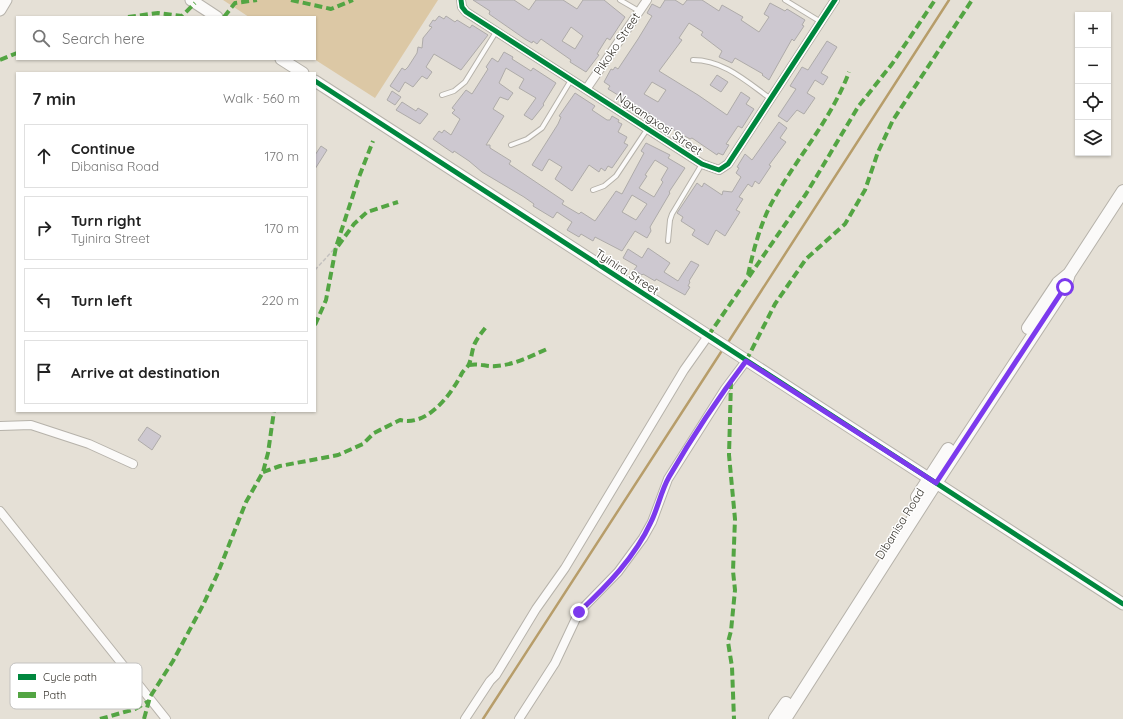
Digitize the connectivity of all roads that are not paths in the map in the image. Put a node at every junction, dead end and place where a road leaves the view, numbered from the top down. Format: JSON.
{"nodes":[{"id":1,"x":6,"y":0,"type":"edge"},
{"id":2,"x":191,"y":0,"type":"edge"},
{"id":3,"x":461,"y":0,"type":"edge"},
{"id":4,"x":620,"y":0,"type":"edge"},
{"id":5,"x":647,"y":0,"type":"edge"},
{"id":6,"x":785,"y":0,"type":"edge"},
{"id":7,"x":835,"y":0,"type":"edge"},
{"id":8,"x":0,"y":10,"type":"edge"},
{"id":9,"x":640,"y":11,"type":"junction"},
{"id":10,"x":215,"y":16,"type":"edge"},
{"id":11,"x":821,"y":22,"type":"junction"},
{"id":12,"x":496,"y":32,"type":"junction"},
{"id":13,"x":284,"y":60,"type":"edge"},
{"id":14,"x":693,"y":60,"type":"dead end"},
{"id":15,"x":302,"y":72,"type":"edge"},
{"id":16,"x":571,"y":79,"type":"junction"},
{"id":17,"x":316,"y":82,"type":"edge"},
{"id":18,"x":587,"y":88,"type":"junction"},
{"id":19,"x":442,"y":95,"type":"dead end"},
{"id":20,"x":771,"y":99,"type":"junction"},
{"id":21,"x":648,"y":128,"type":"junction"},
{"id":22,"x":511,"y":145,"type":"dead end"},
{"id":23,"x":702,"y":164,"type":"junction"},
{"id":24,"x":593,"y":190,"type":"dead end"},
{"id":25,"x":1123,"y":191,"type":"edge"},
{"id":26,"x":668,"y":241,"type":"dead end"},
{"id":27,"x":712,"y":339,"type":"junction"},
{"id":28,"x":746,"y":361,"type":"junction"},
{"id":29,"x":0,"y":426,"type":"edge"},
{"id":30,"x":133,"y":464,"type":"dead end"},
{"id":31,"x":932,"y":480,"type":"junction"},
{"id":32,"x":0,"y":511,"type":"edge"},
{"id":33,"x":1123,"y":604,"type":"edge"},
{"id":34,"x":121,"y":663,"type":"edge"},
{"id":35,"x":142,"y":689,"type":"edge"},
{"id":36,"x":166,"y":719,"type":"edge"},
{"id":37,"x":465,"y":719,"type":"edge"},
{"id":38,"x":519,"y":719,"type":"edge"},
{"id":39,"x":775,"y":719,"type":"edge"},
{"id":40,"x":785,"y":719,"type":"edge"}],
"edges":[{"from":1,"to":8,"type":"street"},
{"from":2,"to":10,"type":"street"},
{"from":3,"to":12,"type":"street","name":"Ngxangxosi Street"},
{"from":4,"to":9,"type":"lane"},
{"from":5,"to":9,"type":"street","name":"Pikoko Street"},
{"from":6,"to":11,"type":"lane"},
{"from":7,"to":11,"type":"street","name":"Ngxangxosi Street"},
{"from":9,"to":18,"type":"street","name":"Pikoko Street"},
{"from":11,"to":20,"type":"street","name":"Ngxangxosi Street"},
{"from":12,"to":16,"type":"street","name":"Ngxangxosi Street"},
{"from":12,"to":19,"type":"lane"},
{"from":13,"to":15,"type":"street"},
{"from":14,"to":20,"type":"lane"},
{"from":16,"to":18,"type":"street","name":"Ngxangxosi Street"},
{"from":16,"to":22,"type":"lane"},
{"from":17,"to":27,"type":"street","name":"Tyinira Street"},
{"from":18,"to":21,"type":"street","name":"Ngxangxosi Street"},
{"from":20,"to":23,"type":"street","name":"Ngxangxosi Street"},
{"from":21,"to":23,"type":"street","name":"Ngxangxosi Street"},
{"from":21,"to":24,"type":"lane"},
{"from":23,"to":26,"type":"lane"},
{"from":25,"to":31,"type":"main road","name":"Dibanisa Road"},
{"from":27,"to":28,"type":"street","name":"Tyinira Street"},
{"from":27,"to":37,"type":"street"},
{"from":28,"to":31,"type":"street","name":"Tyinira Street"},
{"from":28,"to":38,"type":"street"},
{"from":29,"to":30,"type":"street"},
{"from":31,"to":33,"type":"street","name":"Tyinira Street"},
{"from":31,"to":39,"type":"main road","name":"Dibanisa Road"},
{"from":31,"to":40,"type":"main road","name":"Dibanisa Road"},
{"from":32,"to":34,"type":"street"},
{"from":35,"to":36,"type":"street"}]}
